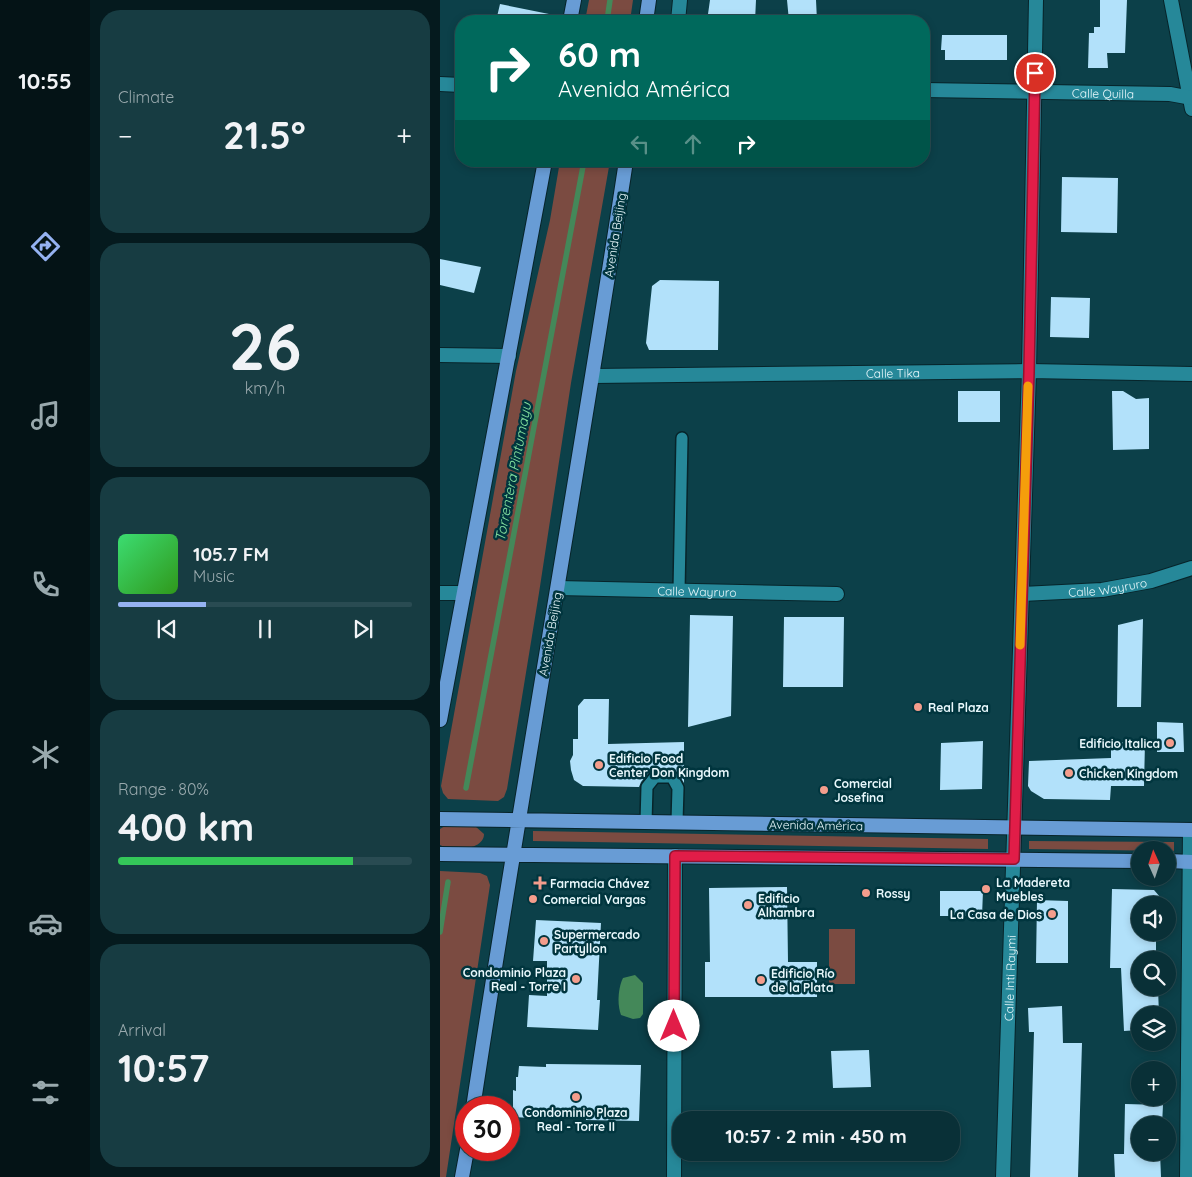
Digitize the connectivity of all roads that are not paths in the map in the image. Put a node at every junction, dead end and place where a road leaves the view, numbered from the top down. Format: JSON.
{"nodes":[{"id":1,"x":574,"y":0,"type":"edge"},
{"id":2,"x":649,"y":0,"type":"edge"},
{"id":3,"x":680,"y":0,"type":"edge"},
{"id":4,"x":1036,"y":0,"type":"edge"},
{"id":5,"x":1171,"y":0,"type":"edge"},
{"id":6,"x":571,"y":15,"type":"edge"},
{"id":7,"x":647,"y":15,"type":"edge"},
{"id":8,"x":679,"y":15,"type":"edge"},
{"id":9,"x":440,"y":84,"type":"edge"},
{"id":10,"x":455,"y":85,"type":"edge"},
{"id":11,"x":930,"y":90,"type":"edge"},
{"id":12,"x":1034,"y":91,"type":"junction"},
{"id":13,"x":1191,"y":101,"type":"edge"},
{"id":14,"x":544,"y":167,"type":"edge"},
{"id":15,"x":625,"y":167,"type":"edge"},
{"id":16,"x":440,"y":355,"type":"edge"},
{"id":17,"x":508,"y":356,"type":"junction"},
{"id":18,"x":1029,"y":372,"type":"junction"},
{"id":19,"x":1192,"y":374,"type":"edge"},
{"id":20,"x":593,"y":376,"type":"junction"},
{"id":21,"x":682,"y":438,"type":"dead end"},
{"id":22,"x":1192,"y":568,"type":"edge"},
{"id":23,"x":558,"y":588,"type":"junction"},
{"id":24,"x":679,"y":591,"type":"junction"},
{"id":25,"x":440,"y":593,"type":"edge"},
{"id":26,"x":464,"y":593,"type":"junction"},
{"id":27,"x":837,"y":594,"type":"dead end"},
{"id":28,"x":1022,"y":594,"type":"junction"},
{"id":29,"x":440,"y":720,"type":"edge"},
{"id":30,"x":440,"y":819,"type":"edge"},
{"id":31,"x":518,"y":820,"type":"junction"},
{"id":32,"x":646,"y":822,"type":"junction"},
{"id":33,"x":677,"y":822,"type":"junction"},
{"id":34,"x":1015,"y":828,"type":"junction"},
{"id":35,"x":1191,"y":830,"type":"edge"},
{"id":36,"x":440,"y":854,"type":"edge"},
{"id":37,"x":512,"y":855,"type":"junction"},
{"id":38,"x":675,"y":856,"type":"junction"},
{"id":39,"x":1014,"y":859,"type":"junction"},
{"id":40,"x":1131,"y":861,"type":"edge"},
{"id":41,"x":1176,"y":861,"type":"edge"},
{"id":42,"x":1191,"y":862,"type":"edge"},
{"id":43,"x":475,"y":1096,"type":"edge"},
{"id":44,"x":465,"y":1161,"type":"edge"},
{"id":45,"x":462,"y":1177,"type":"edge"},
{"id":46,"x":674,"y":1177,"type":"edge"},
{"id":47,"x":1003,"y":1177,"type":"edge"},
{"id":48,"x":1186,"y":1177,"type":"edge"}],
"edges":[{"from":1,"to":6,"type":"main road"},
{"from":2,"to":7,"type":"main road"},
{"from":3,"to":8,"type":"street"},
{"from":4,"to":12,"type":"street","name":"Calle Inti Raymi"},
{"from":5,"to":13,"type":"street"},
{"from":9,"to":10,"type":"street"},
{"from":11,"to":12,"type":"street","name":"Calle Quilla"},
{"from":12,"to":13,"type":"street","name":"Calle Quilla"},
{"from":12,"to":18,"type":"street","name":"Calle Inti Raymi"},
{"from":14,"to":17,"type":"main road"},
{"from":15,"to":20,"type":"main road","name":"Avenida Beijing"},
{"from":16,"to":17,"type":"street"},
{"from":17,"to":26,"type":"main road"},
{"from":18,"to":19,"type":"street","name":"Calle Tika"},
{"from":18,"to":20,"type":"street","name":"Calle Tika"},
{"from":18,"to":28,"type":"street","name":"Calle Inti Raymi"},
{"from":20,"to":23,"type":"main road","name":"Avenida Beijing"},
{"from":21,"to":24,"type":"lane"},
{"from":22,"to":28,"type":"street","name":"Calle Wayruro"},
{"from":23,"to":24,"type":"street","name":"Calle Wayruro"},
{"from":23,"to":31,"type":"main road","name":"Avenida Beijing"},
{"from":24,"to":27,"type":"street","name":"Calle Wayruro"},
{"from":25,"to":26,"type":"street"},
{"from":26,"to":29,"type":"main road"},
{"from":28,"to":34,"type":"street","name":"Calle Inti Raymi"},
{"from":30,"to":31,"type":"main road","name":"Avenida América"},
{"from":31,"to":32,"type":"main road","name":"Avenida América"},
{"from":31,"to":37,"type":"main road","name":"Avenida Beijing"},
{"from":32,"to":33,"type":"main road","name":"Avenida América"},
{"from":32,"to":33,"type":"lane"},
{"from":33,"to":34,"type":"main road","name":"Avenida América"},
{"from":34,"to":35,"type":"main road","name":"Avenida América"},
{"from":34,"to":39,"type":"street","name":"Calle Inti Raymi"},
{"from":35,"to":42,"type":"street"},
{"from":36,"to":37,"type":"main road"},
{"from":37,"to":38,"type":"main road"},
{"from":37,"to":43,"type":"main road","name":"Avenida Beijing"},
{"from":38,"to":39,"type":"main road"},
{"from":38,"to":46,"type":"street"},
{"from":39,"to":40,"type":"main road"},
{"from":39,"to":47,"type":"street","name":"Calle Inti Raymi"},
{"from":41,"to":42,"type":"main road"},
{"from":42,"to":48,"type":"street"},
{"from":44,"to":45,"type":"main road"}]}
